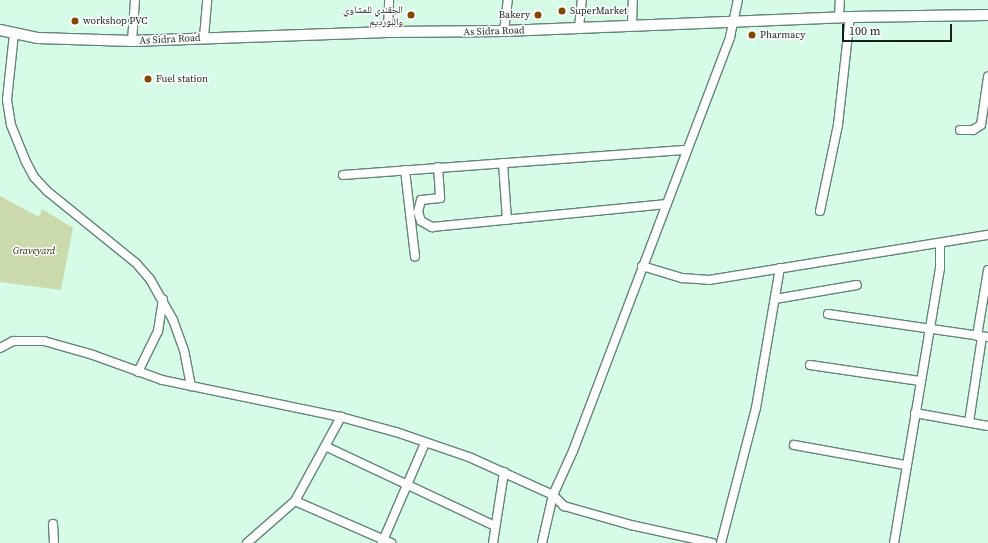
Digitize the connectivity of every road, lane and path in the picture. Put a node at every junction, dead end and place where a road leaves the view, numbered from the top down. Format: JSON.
{"nodes":[{"id":1,"x":135,"y":0,"type":"edge"},
{"id":2,"x":207,"y":0,"type":"edge"},
{"id":3,"x":389,"y":0,"type":"edge"},
{"id":4,"x":508,"y":0,"type":"edge"},
{"id":5,"x":582,"y":0,"type":"edge"},
{"id":6,"x":633,"y":0,"type":"edge"},
{"id":7,"x":738,"y":0,"type":"edge"},
{"id":8,"x":840,"y":0,"type":"edge"},
{"id":9,"x":988,"y":15,"type":"edge"},
{"id":10,"x":839,"y":17,"type":"junction"},
{"id":11,"x":850,"y":17,"type":"junction"},
{"id":12,"x":734,"y":21,"type":"junction"},
{"id":13,"x":632,"y":24,"type":"junction"},
{"id":14,"x":579,"y":27,"type":"junction"},
{"id":15,"x":0,"y":30,"type":"edge"},
{"id":16,"x":504,"y":31,"type":"junction"},
{"id":17,"x":388,"y":32,"type":"junction"},
{"id":18,"x":14,"y":34,"type":"junction"},
{"id":19,"x":204,"y":37,"type":"junction"},
{"id":20,"x":132,"y":41,"type":"junction"},
{"id":21,"x":988,"y":77,"type":"edge"},
{"id":22,"x":960,"y":130,"type":"dead end"},
{"id":23,"x":687,"y":150,"type":"junction"},
{"id":24,"x":503,"y":163,"type":"junction"},
{"id":25,"x":438,"y":167,"type":"junction"},
{"id":26,"x":405,"y":170,"type":"junction"},
{"id":27,"x":343,"y":175,"type":"dead end"},
{"id":28,"x":667,"y":204,"type":"junction"},
{"id":29,"x":820,"y":211,"type":"dead end"},
{"id":30,"x":507,"y":220,"type":"junction"},
{"id":31,"x":988,"y":235,"type":"edge"},
{"id":32,"x":940,"y":243,"type":"junction"},
{"id":33,"x":415,"y":256,"type":"dead end"},
{"id":34,"x":642,"y":266,"type":"junction"},
{"id":35,"x":780,"y":268,"type":"junction"},
{"id":36,"x":988,"y":270,"type":"edge"},
{"id":37,"x":857,"y":285,"type":"dead end"},
{"id":38,"x":775,"y":299,"type":"junction"},
{"id":39,"x":163,"y":300,"type":"junction"},
{"id":40,"x":828,"y":314,"type":"dead end"},
{"id":41,"x":929,"y":328,"type":"junction"},
{"id":42,"x":982,"y":337,"type":"edge"},
{"id":43,"x":0,"y":348,"type":"edge"},
{"id":44,"x":810,"y":365,"type":"dead end"},
{"id":45,"x":138,"y":372,"type":"junction"},
{"id":46,"x":920,"y":381,"type":"junction"},
{"id":47,"x":190,"y":386,"type":"junction"},
{"id":48,"x":915,"y":413,"type":"junction"},
{"id":49,"x":341,"y":417,"type":"junction"},
{"id":50,"x":969,"y":422,"type":"junction"},
{"id":51,"x":988,"y":426,"type":"edge"},
{"id":52,"x":425,"y":443,"type":"junction"},
{"id":53,"x":794,"y":445,"type":"dead end"},
{"id":54,"x":327,"y":447,"type":"junction"},
{"id":55,"x":905,"y":465,"type":"junction"},
{"id":56,"x":504,"y":472,"type":"junction"},
{"id":57,"x":408,"y":484,"type":"junction"},
{"id":58,"x":553,"y":495,"type":"junction"},
{"id":59,"x":295,"y":501,"type":"junction"},
{"id":60,"x":53,"y":524,"type":"dead end"},
{"id":61,"x":495,"y":526,"type":"junction"},
{"id":62,"x":386,"y":542,"type":"edge"},
{"id":63,"x":54,"y":543,"type":"edge"},
{"id":64,"x":247,"y":543,"type":"edge"},
{"id":65,"x":493,"y":543,"type":"edge"},
{"id":66,"x":542,"y":543,"type":"edge"},
{"id":67,"x":712,"y":543,"type":"edge"},
{"id":68,"x":721,"y":543,"type":"edge"},
{"id":69,"x":894,"y":543,"type":"edge"}],
"edges":[{"from":1,"to":20,"type":"street"},
{"from":2,"to":19,"type":"street"},
{"from":3,"to":17,"type":"street"},
{"from":4,"to":16,"type":"street"},
{"from":5,"to":14,"type":"street"},
{"from":6,"to":13,"type":"street"},
{"from":7,"to":12,"type":"street"},
{"from":8,"to":10,"type":"street"},
{"from":9,"to":11,"type":"main road","name":"As Sidra Road"},
{"from":10,"to":11,"type":"main road","name":"As Sidra Road"},
{"from":10,"to":12,"type":"main road","name":"As Sidra Road"},
{"from":11,"to":29,"type":"street"},
{"from":12,"to":13,"type":"main road","name":"As Sidra Road"},
{"from":12,"to":23,"type":"street"},
{"from":13,"to":14,"type":"main road","name":"As Sidra Road"},
{"from":14,"to":16,"type":"main road","name":"As Sidra Road"},
{"from":15,"to":18,"type":"main road","name":"As Sidra Road"},
{"from":16,"to":17,"type":"main road","name":"As Sidra Road"},
{"from":17,"to":19,"type":"main road","name":"As Sidra Road"},
{"from":18,"to":20,"type":"main road","name":"As Sidra Road"},
{"from":18,"to":39,"type":"street"},
{"from":19,"to":20,"type":"main road","name":"As Sidra Road"},
{"from":21,"to":22,"type":"street"},
{"from":23,"to":24,"type":"street"},
{"from":23,"to":28,"type":"street"},
{"from":24,"to":25,"type":"street"},
{"from":24,"to":30,"type":"street"},
{"from":25,"to":26,"type":"street"},
{"from":25,"to":30,"type":"street"},
{"from":26,"to":27,"type":"street"},
{"from":26,"to":33,"type":"street"},
{"from":28,"to":30,"type":"street"},
{"from":28,"to":34,"type":"street"},
{"from":31,"to":32,"type":"street"},
{"from":32,"to":35,"type":"street"},
{"from":32,"to":41,"type":"street"},
{"from":34,"to":35,"type":"street"},
{"from":34,"to":58,"type":"street"},
{"from":35,"to":38,"type":"street"},
{"from":36,"to":42,"type":"street"},
{"from":37,"to":38,"type":"street"},
{"from":38,"to":68,"type":"street"},
{"from":39,"to":45,"type":"street"},
{"from":39,"to":47,"type":"street"},
{"from":40,"to":41,"type":"street"},
{"from":41,"to":42,"type":"street"},
{"from":41,"to":46,"type":"street"},
{"from":42,"to":50,"type":"street"},
{"from":43,"to":45,"type":"street"},
{"from":44,"to":46,"type":"street"},
{"from":45,"to":47,"type":"street"},
{"from":46,"to":48,"type":"street"},
{"from":47,"to":49,"type":"street"},
{"from":48,"to":50,"type":"street"},
{"from":48,"to":55,"type":"street"},
{"from":49,"to":52,"type":"street"},
{"from":49,"to":54,"type":"street"},
{"from":50,"to":51,"type":"street"},
{"from":52,"to":56,"type":"street"},
{"from":52,"to":57,"type":"street"},
{"from":53,"to":55,"type":"street"},
{"from":54,"to":57,"type":"street"},
{"from":54,"to":59,"type":"street"},
{"from":55,"to":69,"type":"street"},
{"from":56,"to":58,"type":"street"},
{"from":56,"to":61,"type":"street"},
{"from":57,"to":61,"type":"street"},
{"from":57,"to":62,"type":"street"},
{"from":58,"to":66,"type":"street"},
{"from":58,"to":67,"type":"street"},
{"from":59,"to":62,"type":"street"},
{"from":59,"to":64,"type":"street"},
{"from":60,"to":63,"type":"street"},
{"from":61,"to":65,"type":"street"}]}
